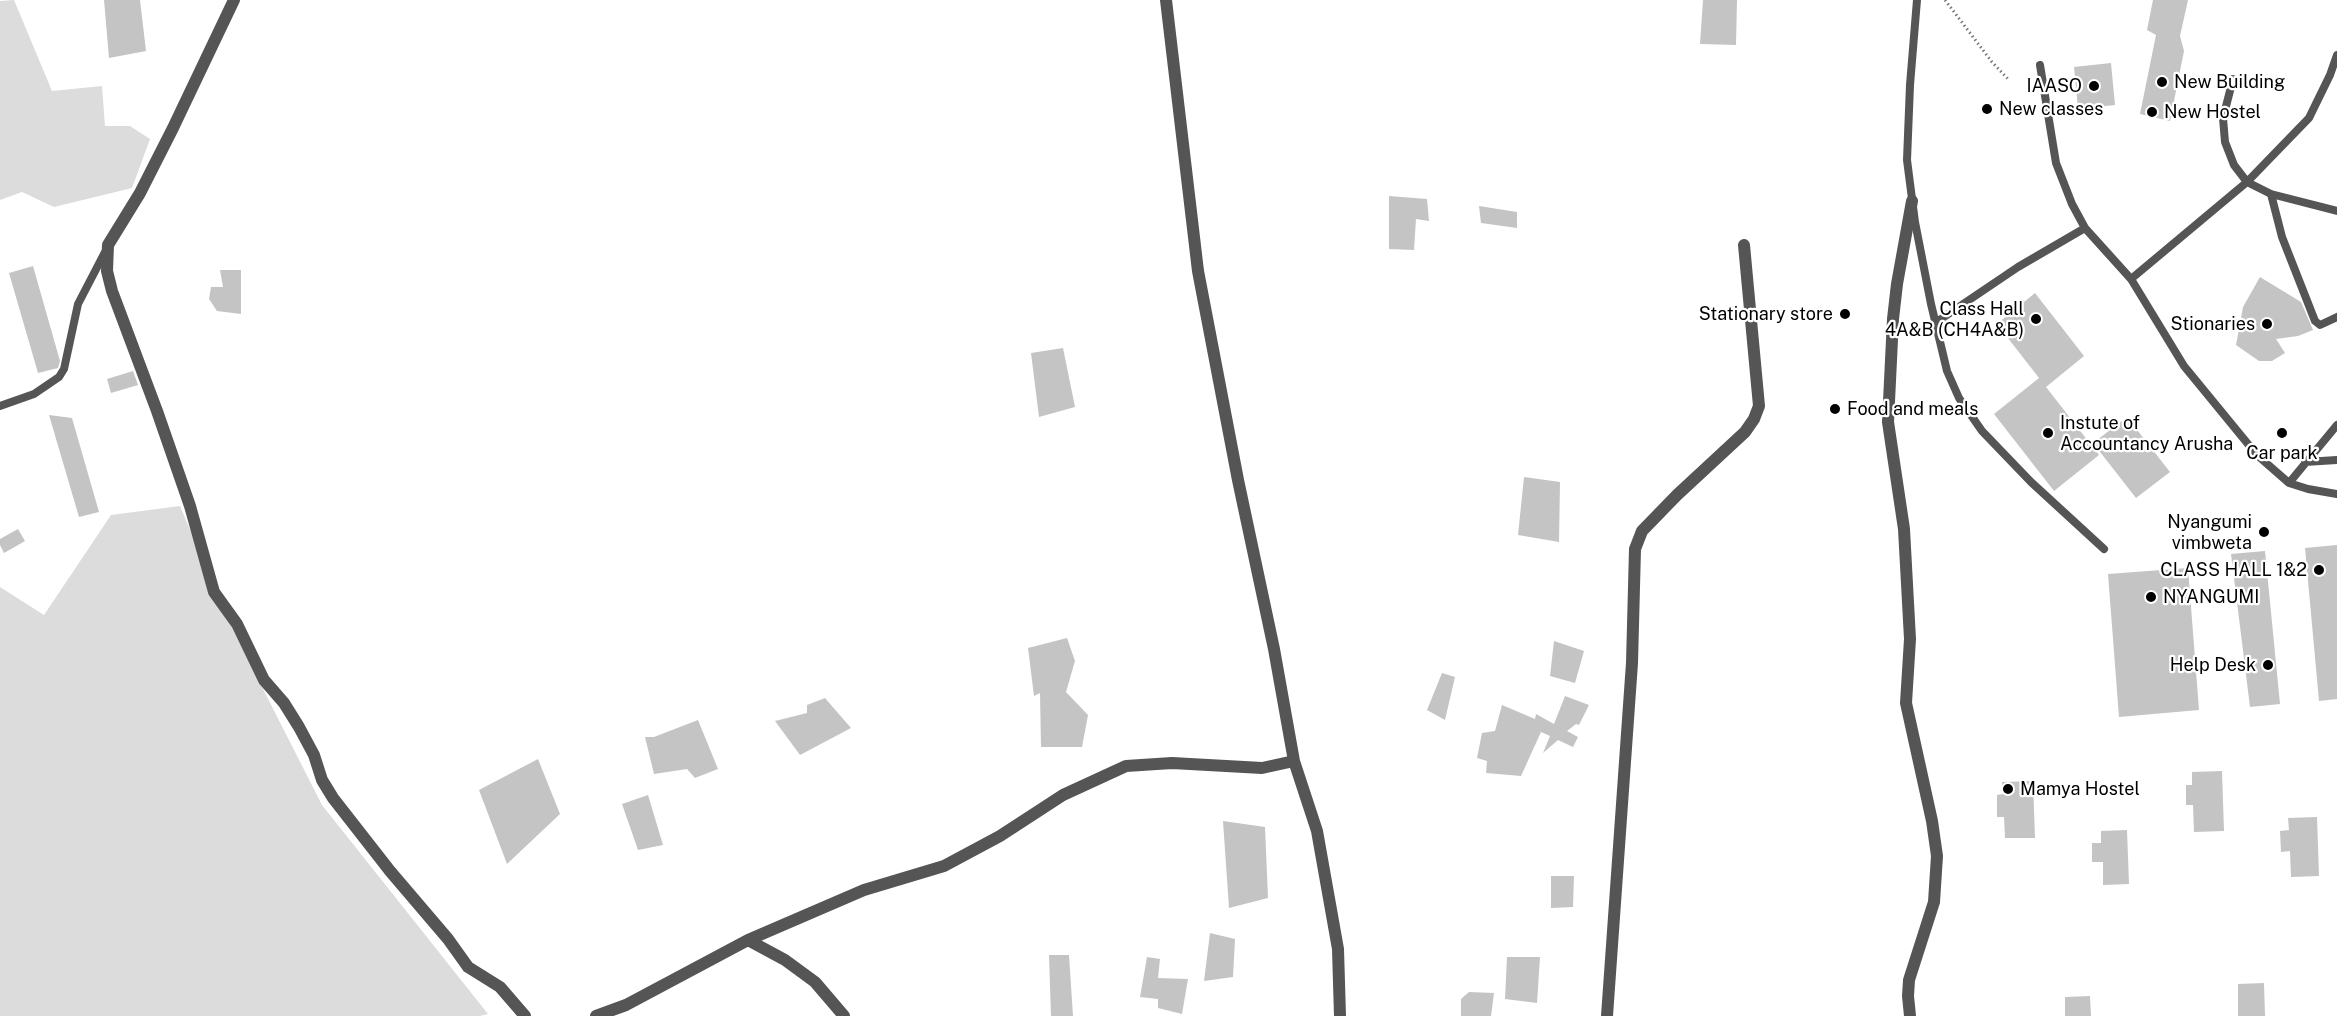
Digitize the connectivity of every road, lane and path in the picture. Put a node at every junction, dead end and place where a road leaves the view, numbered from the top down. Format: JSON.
{"nodes":[{"id":1,"x":234,"y":0,"type":"edge"},
{"id":2,"x":1166,"y":0,"type":"edge"},
{"id":3,"x":1917,"y":0,"type":"edge"},
{"id":4,"x":1945,"y":0,"type":"edge"},
{"id":5,"x":2337,"y":54,"type":"edge"},
{"id":6,"x":2040,"y":64,"type":"dead end"},
{"id":7,"x":2008,"y":79,"type":"dead end"},
{"id":8,"x":2233,"y":79,"type":"dead end"},
{"id":9,"x":2247,"y":182,"type":"junction"},
{"id":10,"x":2271,"y":194,"type":"junction"},
{"id":11,"x":1912,"y":201,"type":"junction"},
{"id":12,"x":2337,"y":211,"type":"edge"},
{"id":13,"x":2085,"y":228,"type":"junction"},
{"id":14,"x":108,"y":245,"type":"junction"},
{"id":15,"x":1744,"y":246,"type":"dead end"},
{"id":16,"x":2131,"y":279,"type":"junction"},
{"id":17,"x":2337,"y":317,"type":"edge"},
{"id":18,"x":1935,"y":323,"type":"junction"},
{"id":19,"x":0,"y":406,"type":"edge"},
{"id":20,"x":2337,"y":425,"type":"edge"},
{"id":21,"x":2337,"y":460,"type":"edge"},
{"id":22,"x":2305,"y":462,"type":"junction"},
{"id":23,"x":2289,"y":483,"type":"junction"},
{"id":24,"x":2337,"y":494,"type":"edge"},
{"id":25,"x":2104,"y":549,"type":"dead end"},
{"id":26,"x":1294,"y":761,"type":"junction"},
{"id":27,"x":748,"y":940,"type":"junction"},
{"id":28,"x":525,"y":1016,"type":"edge"},
{"id":29,"x":596,"y":1016,"type":"edge"},
{"id":30,"x":844,"y":1016,"type":"edge"},
{"id":31,"x":1340,"y":1016,"type":"edge"},
{"id":32,"x":1607,"y":1016,"type":"edge"},
{"id":33,"x":1910,"y":1016,"type":"edge"}],
"edges":[{"from":1,"to":14,"type":"street"},
{"from":2,"to":26,"type":"street"},
{"from":3,"to":11,"type":"lane"},
{"from":4,"to":7,"type":"path"},
{"from":5,"to":9,"type":"lane"},
{"from":6,"to":13,"type":"lane"},
{"from":8,"to":9,"type":"lane"},
{"from":9,"to":10,"type":"lane"},
{"from":9,"to":16,"type":"lane"},
{"from":10,"to":12,"type":"lane"},
{"from":10,"to":17,"type":"lane"},
{"from":11,"to":18,"type":"lane"},
{"from":11,"to":33,"type":"street"},
{"from":13,"to":16,"type":"lane"},
{"from":13,"to":18,"type":"lane"},
{"from":14,"to":19,"type":"lane"},
{"from":14,"to":28,"type":"street"},
{"from":15,"to":32,"type":"street"},
{"from":16,"to":23,"type":"lane"},
{"from":18,"to":25,"type":"lane"},
{"from":20,"to":22,"type":"lane"},
{"from":21,"to":22,"type":"lane"},
{"from":22,"to":23,"type":"lane"},
{"from":23,"to":24,"type":"lane"},
{"from":26,"to":27,"type":"street"},
{"from":26,"to":31,"type":"street"},
{"from":27,"to":29,"type":"street"},
{"from":27,"to":30,"type":"street"}]}
